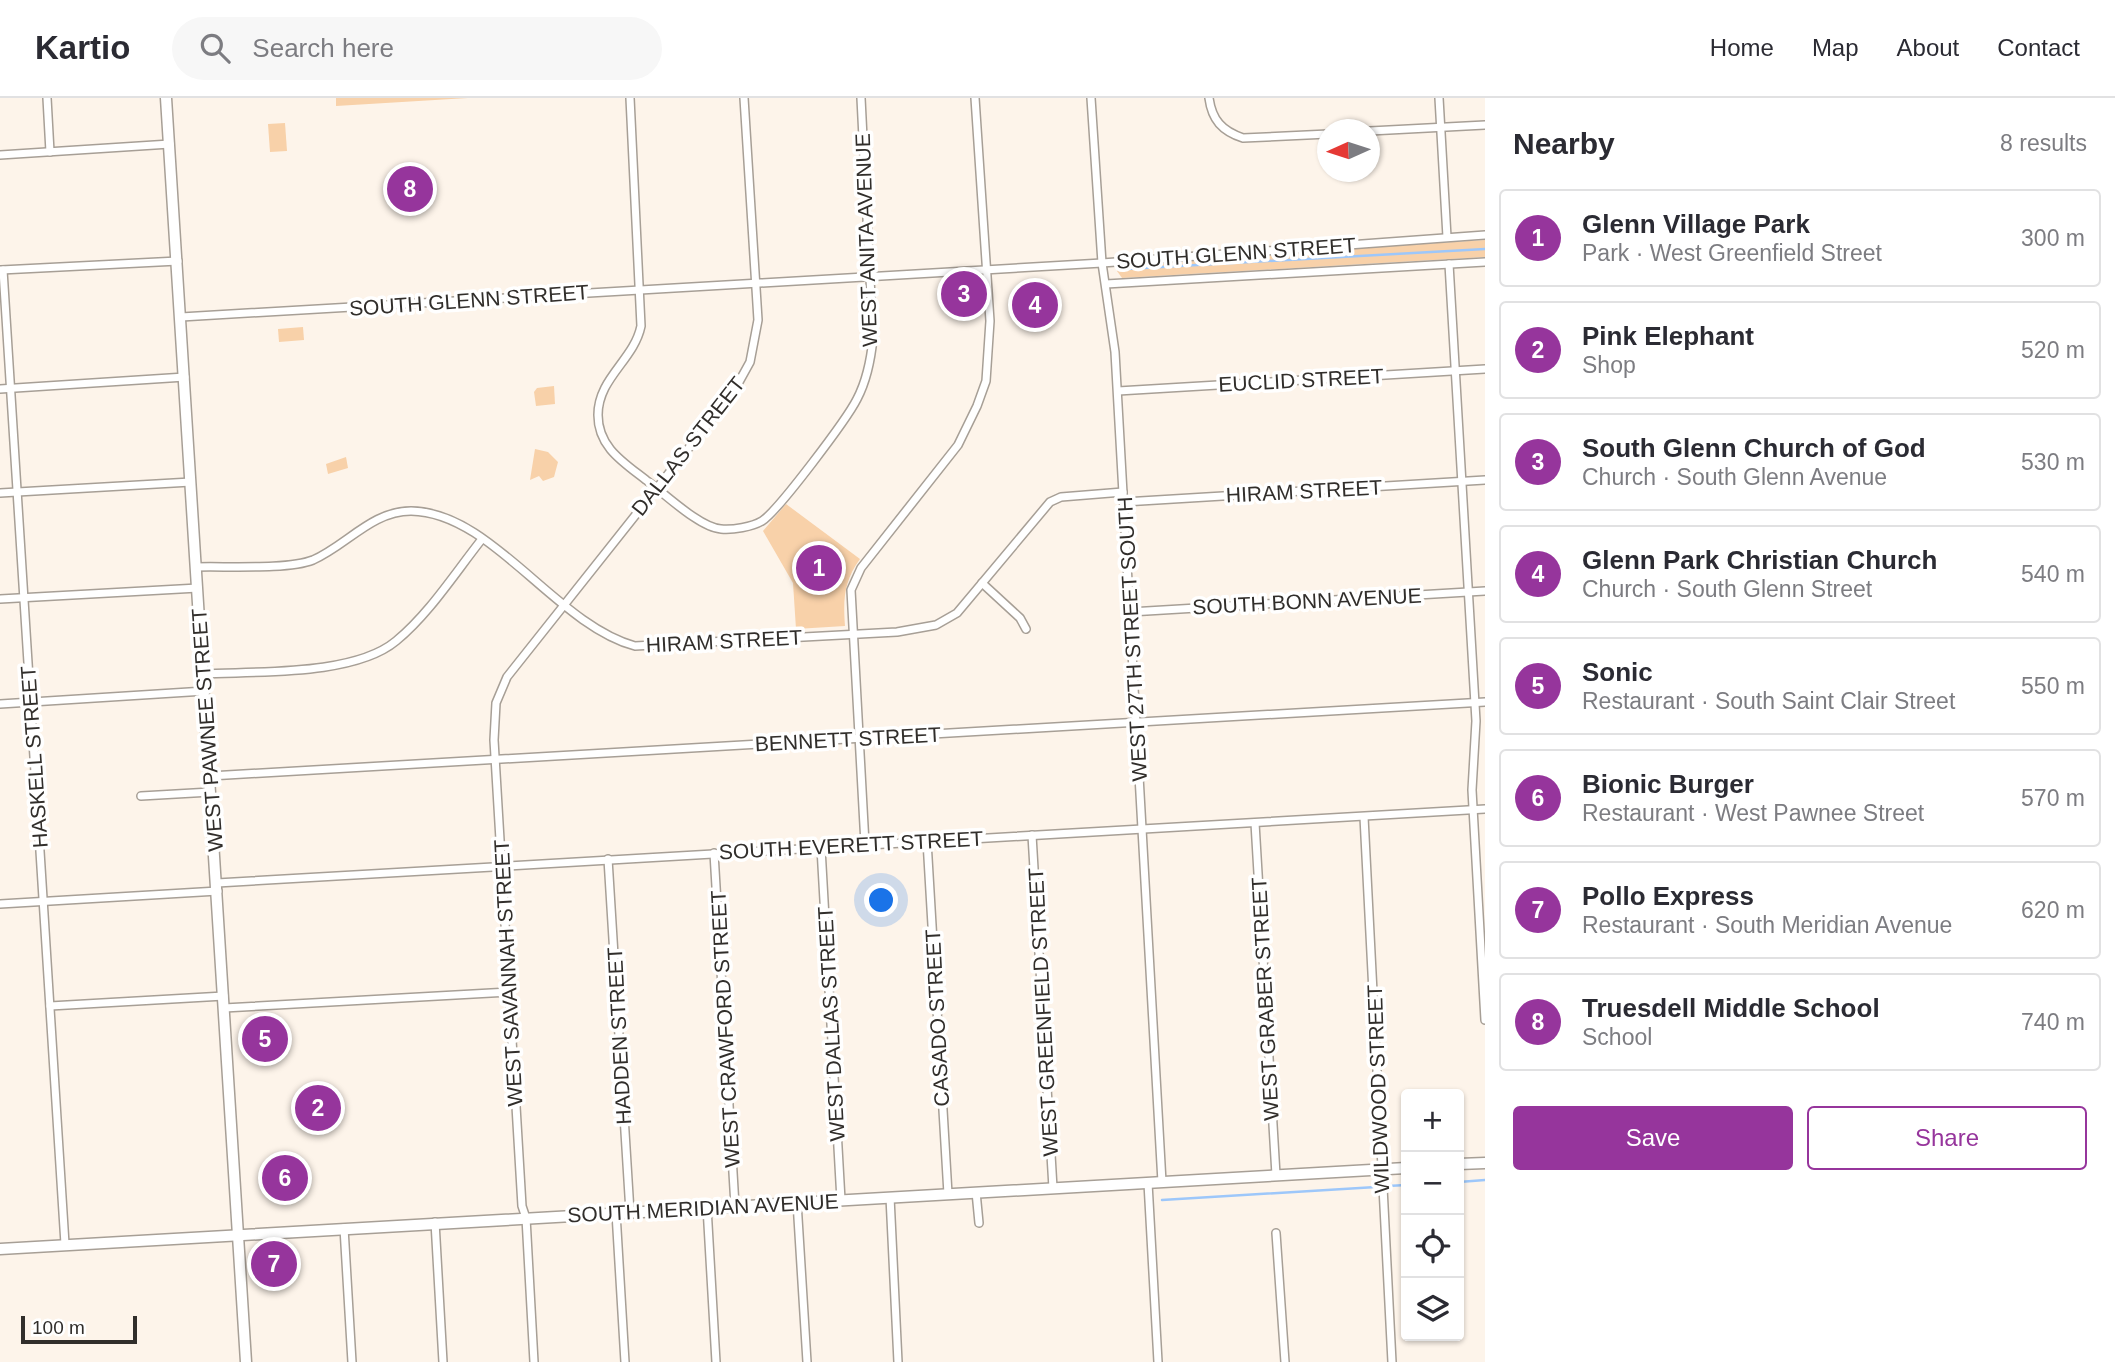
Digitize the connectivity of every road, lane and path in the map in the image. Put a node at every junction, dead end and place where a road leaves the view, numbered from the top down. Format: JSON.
{"nodes":[{"id":1,"x":47,"y":98,"type":"edge"},
{"id":2,"x":166,"y":98,"type":"edge"},
{"id":3,"x":630,"y":98,"type":"edge"},
{"id":4,"x":744,"y":98,"type":"edge"},
{"id":5,"x":861,"y":98,"type":"edge"},
{"id":6,"x":975,"y":98,"type":"edge"},
{"id":7,"x":1091,"y":98,"type":"edge"},
{"id":8,"x":1209,"y":98,"type":"edge"},
{"id":9,"x":1439,"y":98,"type":"edge"},
{"id":10,"x":1485,"y":125,"type":"edge"},
{"id":11,"x":1440,"y":128,"type":"junction"},
{"id":12,"x":1380,"y":131,"type":"edge"},
{"id":13,"x":1317,"y":135,"type":"edge"},
{"id":14,"x":170,"y":144,"type":"junction"},
{"id":15,"x":50,"y":152,"type":"junction"},
{"id":16,"x":0,"y":155,"type":"edge"},
{"id":17,"x":1485,"y":235,"type":"edge"},
{"id":18,"x":1447,"y":237,"type":"junction"},
{"id":19,"x":178,"y":261,"type":"junction"},
{"id":20,"x":1485,"y":262,"type":"edge"},
{"id":21,"x":1102,"y":263,"type":"junction"},
{"id":22,"x":1449,"y":264,"type":"junction"},
{"id":23,"x":2,"y":270,"type":"edge"},
{"id":24,"x":986,"y":270,"type":"junction"},
{"id":25,"x":871,"y":276,"type":"junction"},
{"id":26,"x":756,"y":283,"type":"junction"},
{"id":27,"x":1106,"y":284,"type":"junction"},
{"id":28,"x":640,"y":289,"type":"junction"},
{"id":29,"x":181,"y":317,"type":"junction"},
{"id":30,"x":1485,"y":369,"type":"edge"},
{"id":31,"x":1456,"y":371,"type":"junction"},
{"id":32,"x":185,"y":377,"type":"junction"},
{"id":33,"x":10,"y":388,"type":"junction"},
{"id":34,"x":0,"y":389,"type":"edge"},
{"id":35,"x":1118,"y":391,"type":"junction"},
{"id":36,"x":1485,"y":480,"type":"edge"},
{"id":37,"x":1463,"y":481,"type":"junction"},
{"id":38,"x":191,"y":482,"type":"junction"},
{"id":39,"x":656,"y":487,"type":"junction"},
{"id":40,"x":17,"y":492,"type":"junction"},
{"id":41,"x":1123,"y":492,"type":"junction"},
{"id":42,"x":0,"y":493,"type":"edge"},
{"id":43,"x":1124,"y":502,"type":"junction"},
{"id":44,"x":482,"y":539,"type":"junction"},
{"id":45,"x":196,"y":567,"type":"junction"},
{"id":46,"x":982,"y":583,"type":"junction"},
{"id":47,"x":198,"y":588,"type":"junction"},
{"id":48,"x":1485,"y":591,"type":"edge"},
{"id":49,"x":1469,"y":592,"type":"junction"},
{"id":50,"x":24,"y":598,"type":"junction"},
{"id":51,"x":0,"y":599,"type":"edge"},
{"id":52,"x":563,"y":605,"type":"junction"},
{"id":53,"x":1130,"y":612,"type":"junction"},
{"id":54,"x":1026,"y":629,"type":"dead end"},
{"id":55,"x":853,"y":634,"type":"junction"},
{"id":56,"x":203,"y":674,"type":"junction"},
{"id":57,"x":205,"y":691,"type":"junction"},
{"id":58,"x":31,"y":702,"type":"junction"},
{"id":59,"x":1475,"y":702,"type":"junction"},
{"id":60,"x":1485,"y":702,"type":"edge"},
{"id":61,"x":0,"y":704,"type":"edge"},
{"id":62,"x":1136,"y":722,"type":"junction"},
{"id":63,"x":859,"y":738,"type":"junction"},
{"id":64,"x":496,"y":760,"type":"junction"},
{"id":65,"x":210,"y":775,"type":"junction"},
{"id":66,"x":211,"y":792,"type":"junction"},
{"id":67,"x":141,"y":796,"type":"dead end"},
{"id":68,"x":1473,"y":809,"type":"junction"},
{"id":69,"x":1485,"y":809,"type":"edge"},
{"id":70,"x":1364,"y":817,"type":"junction"},
{"id":71,"x":1255,"y":823,"type":"junction"},
{"id":72,"x":1143,"y":829,"type":"junction"},
{"id":73,"x":1032,"y":835,"type":"junction"},
{"id":74,"x":927,"y":841,"type":"junction"},
{"id":75,"x":865,"y":844,"type":"junction"},
{"id":76,"x":821,"y":848,"type":"junction"},
{"id":77,"x":715,"y":853,"type":"junction"},
{"id":78,"x":608,"y":859,"type":"junction"},
{"id":79,"x":502,"y":866,"type":"junction"},
{"id":80,"x":217,"y":887,"type":"junction"},
{"id":81,"x":43,"y":901,"type":"junction"},
{"id":82,"x":0,"y":904,"type":"edge"},
{"id":83,"x":509,"y":992,"type":"junction"},
{"id":84,"x":224,"y":996,"type":"junction"},
{"id":85,"x":50,"y":1006,"type":"junction"},
{"id":86,"x":225,"y":1009,"type":"junction"},
{"id":87,"x":1485,"y":1020,"type":"edge"},
{"id":88,"x":1485,"y":1163,"type":"edge"},
{"id":89,"x":1464,"y":1164,"type":"edge"},
{"id":90,"x":1401,"y":1168,"type":"edge"},
{"id":91,"x":1383,"y":1169,"type":"junction"},
{"id":92,"x":1276,"y":1175,"type":"junction"},
{"id":93,"x":1162,"y":1182,"type":"junction"},
{"id":94,"x":1147,"y":1183,"type":"junction"},
{"id":95,"x":1053,"y":1188,"type":"junction"},
{"id":96,"x":976,"y":1192,"type":"junction"},
{"id":97,"x":948,"y":1194,"type":"junction"},
{"id":98,"x":890,"y":1197,"type":"junction"},
{"id":99,"x":841,"y":1200,"type":"junction"},
{"id":100,"x":797,"y":1202,"type":"junction"},
{"id":101,"x":735,"y":1206,"type":"junction"},
{"id":102,"x":707,"y":1208,"type":"junction"},
{"id":103,"x":629,"y":1212,"type":"junction"},
{"id":104,"x":616,"y":1213,"type":"junction"},
{"id":105,"x":526,"y":1218,"type":"junction"},
{"id":106,"x":435,"y":1222,"type":"junction"},
{"id":107,"x":979,"y":1223,"type":"dead end"},
{"id":108,"x":344,"y":1227,"type":"junction"},
{"id":109,"x":238,"y":1233,"type":"junction"},
{"id":110,"x":1276,"y":1233,"type":"dead end"},
{"id":111,"x":65,"y":1244,"type":"junction"},
{"id":112,"x":0,"y":1249,"type":"edge"},
{"id":113,"x":246,"y":1362,"type":"edge"},
{"id":114,"x":352,"y":1362,"type":"edge"},
{"id":115,"x":443,"y":1362,"type":"edge"},
{"id":116,"x":534,"y":1362,"type":"edge"},
{"id":117,"x":625,"y":1362,"type":"edge"},
{"id":118,"x":716,"y":1362,"type":"edge"},
{"id":119,"x":807,"y":1362,"type":"edge"},
{"id":120,"x":898,"y":1362,"type":"edge"},
{"id":121,"x":1158,"y":1362,"type":"edge"},
{"id":122,"x":1285,"y":1362,"type":"edge"},
{"id":123,"x":1392,"y":1362,"type":"edge"}],
"edges":[{"from":1,"to":15,"type":"street"},
{"from":2,"to":14,"type":"main road","name":"WEST PAWNEE STREET"},
{"from":3,"to":28,"type":"street"},
{"from":4,"to":26,"type":"street","name":"DALLAS STREET"},
{"from":5,"to":25,"type":"street","name":"WEST ANITA AVENUE"},
{"from":6,"to":24,"type":"street"},
{"from":7,"to":21,"type":"street","name":"WEST 27TH STREET SOUTH"},
{"from":8,"to":13,"type":"street"},
{"from":9,"to":11,"type":"street"},
{"from":10,"to":11,"type":"street"},
{"from":11,"to":12,"type":"street"},
{"from":11,"to":18,"type":"street"},
{"from":14,"to":15,"type":"street"},
{"from":14,"to":19,"type":"main road","name":"WEST PAWNEE STREET"},
{"from":15,"to":16,"type":"street"},
{"from":17,"to":18,"type":"street","name":"SOUTH GLENN STREET"},
{"from":18,"to":21,"type":"street","name":"SOUTH GLENN STREET"},
{"from":19,"to":23,"type":"street"},
{"from":19,"to":29,"type":"main road","name":"WEST PAWNEE STREET"},
{"from":20,"to":22,"type":"street"},
{"from":21,"to":24,"type":"street","name":"SOUTH GLENN STREET"},
{"from":21,"to":27,"type":"street","name":"WEST 27TH STREET SOUTH"},
{"from":22,"to":27,"type":"street"},
{"from":22,"to":31,"type":"street"},
{"from":23,"to":33,"type":"street","name":"HASKELL STREET"},
{"from":24,"to":25,"type":"street","name":"SOUTH GLENN STREET"},
{"from":24,"to":55,"type":"street"},
{"from":25,"to":26,"type":"street","name":"SOUTH GLENN STREET"},
{"from":25,"to":39,"type":"street","name":"WEST ANITA AVENUE"},
{"from":26,"to":28,"type":"street","name":"SOUTH GLENN STREET"},
{"from":26,"to":39,"type":"street","name":"DALLAS STREET"},
{"from":27,"to":35,"type":"street","name":"WEST 27TH STREET SOUTH"},
{"from":28,"to":29,"type":"street","name":"SOUTH GLENN STREET"},
{"from":28,"to":39,"type":"street"},
{"from":29,"to":32,"type":"main road","name":"WEST PAWNEE STREET"},
{"from":30,"to":31,"type":"street","name":"EUCLID STREET"},
{"from":31,"to":35,"type":"street","name":"EUCLID STREET"},
{"from":31,"to":37,"type":"street"},
{"from":32,"to":33,"type":"street"},
{"from":32,"to":38,"type":"main road","name":"WEST PAWNEE STREET"},
{"from":33,"to":34,"type":"street"},
{"from":33,"to":40,"type":"street","name":"HASKELL STREET"},
{"from":35,"to":41,"type":"street","name":"WEST 27TH STREET SOUTH"},
{"from":36,"to":37,"type":"street","name":"HIRAM STREET"},
{"from":37,"to":43,"type":"street","name":"HIRAM STREET"},
{"from":37,"to":49,"type":"street"},
{"from":38,"to":40,"type":"street"},
{"from":38,"to":45,"type":"main road","name":"WEST PAWNEE STREET"},
{"from":39,"to":52,"type":"street","name":"DALLAS STREET"},
{"from":40,"to":42,"type":"street"},
{"from":40,"to":50,"type":"street","name":"HASKELL STREET"},
{"from":41,"to":43,"type":"street","name":"WEST 27TH STREET SOUTH"},
{"from":41,"to":46,"type":"street","name":"HIRAM STREET"},
{"from":43,"to":53,"type":"street","name":"WEST 27TH STREET SOUTH"},
{"from":44,"to":45,"type":"street","name":"HIRAM STREET"},
{"from":44,"to":52,"type":"street","name":"HIRAM STREET"},
{"from":44,"to":56,"type":"street"},
{"from":45,"to":47,"type":"main road","name":"WEST PAWNEE STREET"},
{"from":46,"to":54,"type":"street"},
{"from":46,"to":55,"type":"street","name":"HIRAM STREET"},
{"from":47,"to":50,"type":"street"},
{"from":47,"to":56,"type":"main road","name":"WEST PAWNEE STREET"},
{"from":48,"to":49,"type":"street","name":"SOUTH BONN AVENUE"},
{"from":49,"to":53,"type":"street","name":"SOUTH BONN AVENUE"},
{"from":49,"to":59,"type":"street"},
{"from":50,"to":51,"type":"street"},
{"from":50,"to":58,"type":"street","name":"HASKELL STREET"},
{"from":52,"to":55,"type":"street","name":"HIRAM STREET"},
{"from":52,"to":64,"type":"street","name":"WEST SAVANNAH STREET"},
{"from":53,"to":62,"type":"street","name":"WEST 27TH STREET SOUTH"},
{"from":55,"to":63,"type":"street"},
{"from":56,"to":57,"type":"main road","name":"WEST PAWNEE STREET"},
{"from":57,"to":58,"type":"street"},
{"from":57,"to":65,"type":"main road","name":"WEST PAWNEE STREET"},
{"from":58,"to":61,"type":"street"},
{"from":58,"to":81,"type":"street","name":"HASKELL STREET"},
{"from":59,"to":60,"type":"street","name":"BENNETT STREET"},
{"from":59,"to":62,"type":"street","name":"BENNETT STREET"},
{"from":59,"to":68,"type":"street"},
{"from":62,"to":63,"type":"street","name":"BENNETT STREET"},
{"from":62,"to":72,"type":"street","name":"WEST 27TH STREET SOUTH"},
{"from":63,"to":64,"type":"street","name":"BENNETT STREET"},
{"from":63,"to":75,"type":"street"},
{"from":64,"to":65,"type":"street","name":"BENNETT STREET"},
{"from":64,"to":79,"type":"street","name":"WEST SAVANNAH STREET"},
{"from":65,"to":66,"type":"main road","name":"WEST PAWNEE STREET"},
{"from":66,"to":67,"type":"street"},
{"from":66,"to":80,"type":"main road","name":"WEST PAWNEE STREET"},
{"from":68,"to":69,"type":"street","name":"SOUTH EVERETT STREET"},
{"from":68,"to":70,"type":"street","name":"SOUTH EVERETT STREET"},
{"from":68,"to":87,"type":"street"},
{"from":70,"to":71,"type":"street","name":"SOUTH EVERETT STREET"},
{"from":70,"to":91,"type":"street","name":"WILDWOOD STREET"},
{"from":71,"to":72,"type":"street","name":"SOUTH EVERETT STREET"},
{"from":71,"to":92,"type":"street","name":"WEST GRABER STREET"},
{"from":72,"to":73,"type":"street","name":"SOUTH EVERETT STREET"},
{"from":72,"to":93,"type":"street","name":"WEST 27TH STREET SOUTH"},
{"from":73,"to":74,"type":"street","name":"SOUTH EVERETT STREET"},
{"from":73,"to":95,"type":"street","name":"WEST GREENFIELD STREET"},
{"from":74,"to":75,"type":"street","name":"SOUTH EVERETT STREET"},
{"from":74,"to":97,"type":"street","name":"CASADO STREET"},
{"from":75,"to":76,"type":"street","name":"SOUTH EVERETT STREET"},
{"from":76,"to":77,"type":"street","name":"SOUTH EVERETT STREET"},
{"from":76,"to":99,"type":"street","name":"WEST DALLAS STREET"},
{"from":77,"to":78,"type":"street","name":"SOUTH EVERETT STREET"},
{"from":77,"to":101,"type":"street","name":"WEST CRAWFORD STREET"},
{"from":78,"to":79,"type":"street","name":"SOUTH EVERETT STREET"},
{"from":78,"to":103,"type":"street","name":"HADDEN STREET"},
{"from":79,"to":80,"type":"street","name":"SOUTH EVERETT STREET"},
{"from":79,"to":83,"type":"street","name":"WEST SAVANNAH STREET"},
{"from":80,"to":81,"type":"street","name":"SOUTH EVERETT STREET"},
{"from":80,"to":84,"type":"main road","name":"WEST PAWNEE STREET"},
{"from":81,"to":82,"type":"street","name":"SOUTH EVERETT STREET"},
{"from":81,"to":85,"type":"street","name":"HASKELL STREET"},
{"from":83,"to":86,"type":"street"},
{"from":83,"to":105,"type":"street","name":"WEST SAVANNAH STREET"},
{"from":84,"to":85,"type":"street"},
{"from":84,"to":86,"type":"main road","name":"WEST PAWNEE STREET"},
{"from":85,"to":111,"type":"street","name":"HASKELL STREET"},
{"from":86,"to":109,"type":"main road","name":"WEST PAWNEE STREET"},
{"from":88,"to":89,"type":"main road"},
{"from":90,"to":91,"type":"main road","name":"SOUTH MERIDIAN AVENUE"},
{"from":91,"to":92,"type":"main road","name":"SOUTH MERIDIAN AVENUE"},
{"from":91,"to":123,"type":"street","name":"WILDWOOD STREET"},
{"from":92,"to":93,"type":"main road","name":"SOUTH MERIDIAN AVENUE"},
{"from":93,"to":94,"type":"main road","name":"SOUTH MERIDIAN AVENUE"},
{"from":94,"to":95,"type":"main road","name":"SOUTH MERIDIAN AVENUE"},
{"from":94,"to":121,"type":"street"},
{"from":95,"to":96,"type":"main road","name":"SOUTH MERIDIAN AVENUE"},
{"from":96,"to":97,"type":"main road","name":"SOUTH MERIDIAN AVENUE"},
{"from":96,"to":107,"type":"street"},
{"from":97,"to":98,"type":"main road","name":"SOUTH MERIDIAN AVENUE"},
{"from":98,"to":99,"type":"main road","name":"SOUTH MERIDIAN AVENUE"},
{"from":98,"to":120,"type":"street"},
{"from":99,"to":100,"type":"main road","name":"SOUTH MERIDIAN AVENUE"},
{"from":100,"to":101,"type":"main road","name":"SOUTH MERIDIAN AVENUE"},
{"from":100,"to":119,"type":"street"},
{"from":101,"to":102,"type":"main road","name":"SOUTH MERIDIAN AVENUE"},
{"from":102,"to":103,"type":"main road","name":"SOUTH MERIDIAN AVENUE"},
{"from":102,"to":118,"type":"street"},
{"from":103,"to":104,"type":"main road","name":"SOUTH MERIDIAN AVENUE"},
{"from":104,"to":105,"type":"main road","name":"SOUTH MERIDIAN AVENUE"},
{"from":104,"to":117,"type":"street"},
{"from":105,"to":106,"type":"main road","name":"SOUTH MERIDIAN AVENUE"},
{"from":105,"to":116,"type":"street","name":"WEST SAVANNAH STREET"},
{"from":106,"to":108,"type":"main road","name":"SOUTH MERIDIAN AVENUE"},
{"from":106,"to":115,"type":"street"},
{"from":108,"to":109,"type":"main road","name":"SOUTH MERIDIAN AVENUE"},
{"from":108,"to":114,"type":"street"},
{"from":109,"to":111,"type":"main road","name":"SOUTH MERIDIAN AVENUE"},
{"from":109,"to":113,"type":"main road","name":"WEST PAWNEE STREET"},
{"from":110,"to":122,"type":"street"},
{"from":111,"to":112,"type":"main road","name":"SOUTH MERIDIAN AVENUE"}]}
